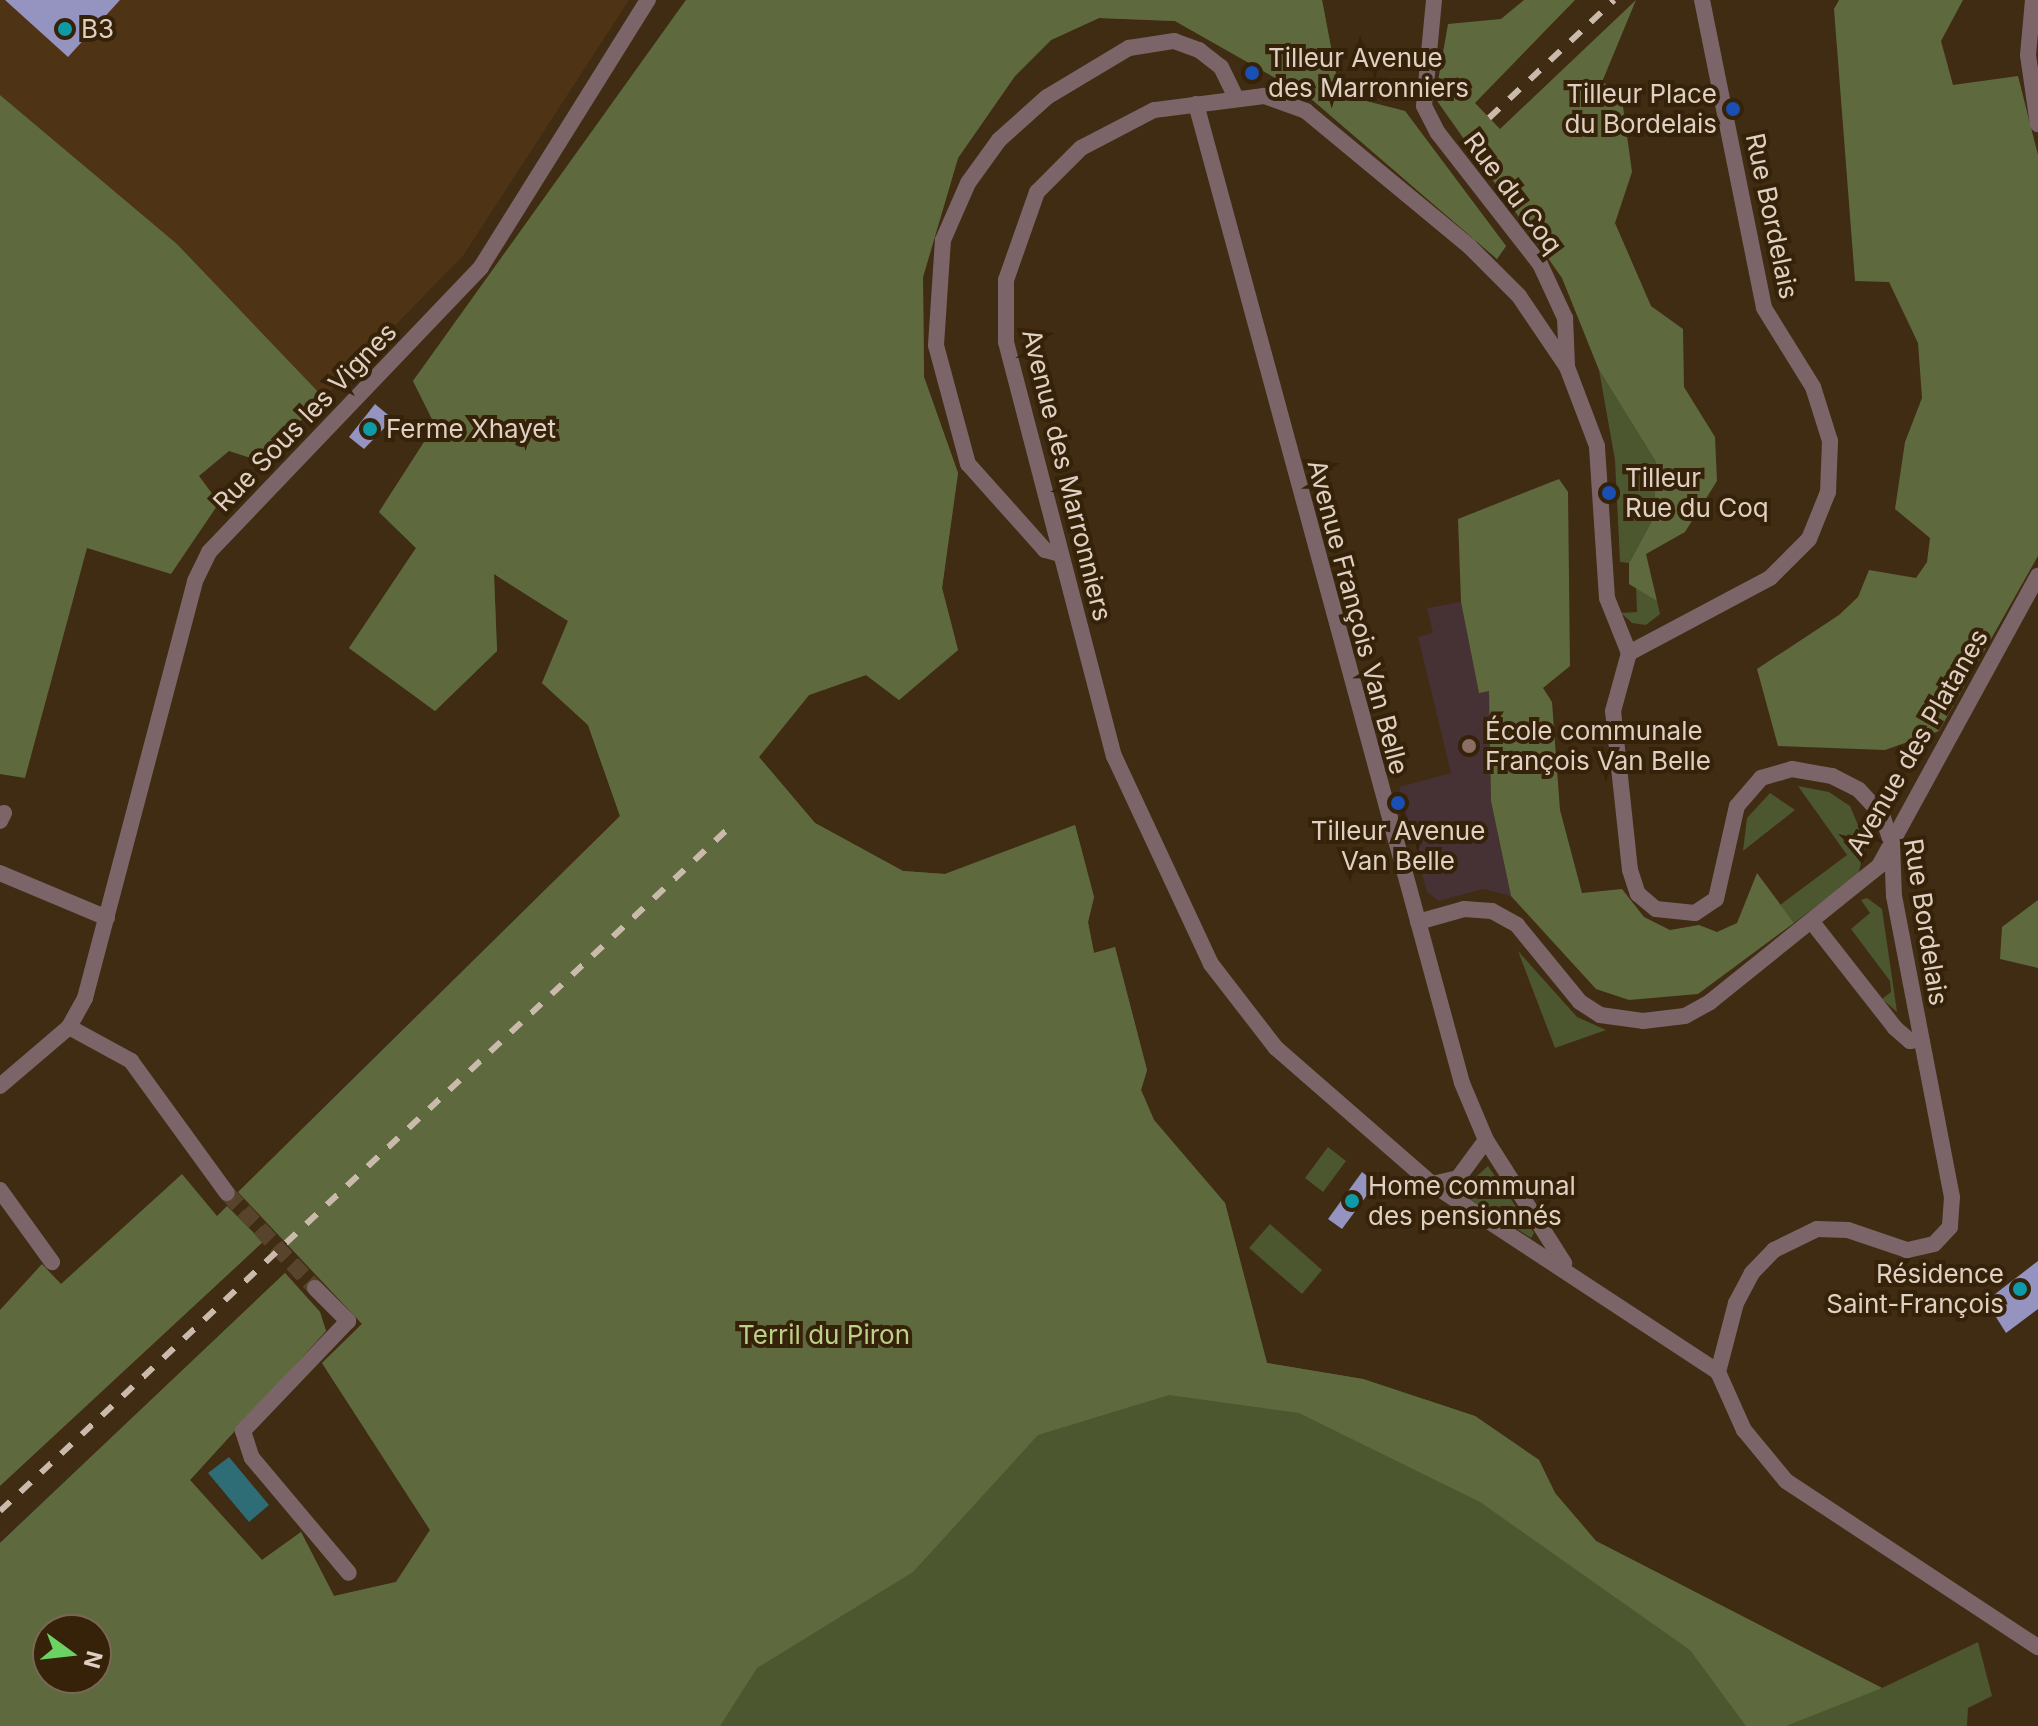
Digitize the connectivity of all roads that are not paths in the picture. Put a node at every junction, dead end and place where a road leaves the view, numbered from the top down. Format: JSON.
{"nodes":[{"id":1,"x":648,"y":0,"type":"edge"},
{"id":2,"x":1434,"y":0,"type":"edge"},
{"id":3,"x":1702,"y":0,"type":"edge"},
{"id":4,"x":2033,"y":0,"type":"edge"},
{"id":5,"x":1235,"y":96,"type":"junction"},
{"id":6,"x":1196,"y":104,"type":"junction"},
{"id":7,"x":2038,"y":124,"type":"edge"},
{"id":8,"x":1567,"y":367,"type":"junction"},
{"id":9,"x":1060,"y":554,"type":"junction"},
{"id":10,"x":2038,"y":576,"type":"edge"},
{"id":11,"x":1629,"y":653,"type":"junction"},
{"id":12,"x":1892,"y":844,"type":"junction"},
{"id":13,"x":0,"y":873,"type":"edge"},
{"id":14,"x":107,"y":918,"type":"junction"},
{"id":15,"x":1418,"y":922,"type":"junction"},
{"id":16,"x":1812,"y":922,"type":"junction"},
{"id":17,"x":69,"y":1027,"type":"junction"},
{"id":18,"x":1921,"y":1039,"type":"junction"},
{"id":19,"x":0,"y":1086,"type":"edge"},
{"id":20,"x":1486,"y":1140,"type":"junction"},
{"id":21,"x":1432,"y":1184,"type":"junction"},
{"id":22,"x":0,"y":1190,"type":"edge"},
{"id":23,"x":227,"y":1193,"type":"tunnel mouth"},
{"id":24,"x":52,"y":1262,"type":"dead end"},
{"id":25,"x":1567,"y":1267,"type":"junction"},
{"id":26,"x":315,"y":1288,"type":"tunnel mouth"},
{"id":27,"x":1718,"y":1372,"type":"junction"},
{"id":28,"x":349,"y":1573,"type":"dead end"},
{"id":29,"x":2038,"y":1647,"type":"edge"}],
"edges":[{"from":1,"to":14,"type":"street","name":"Rue Sous les Vignes"},
{"from":2,"to":8,"type":"street","name":"Rue du Coq"},
{"from":3,"to":11,"type":"street","name":"Rue Bordelais"},
{"from":4,"to":7,"type":"street"},
{"from":5,"to":6,"type":"street","name":"Avenue des Marronniers"},
{"from":5,"to":8,"type":"street","name":"Avenue des Marronniers"},
{"from":5,"to":9,"type":"street"},
{"from":6,"to":9,"type":"street","name":"Avenue des Marronniers"},
{"from":6,"to":15,"type":"street","name":"Avenue François Van Belle"},
{"from":8,"to":11,"type":"street","name":"Avenue des Marronniers"},
{"from":9,"to":21,"type":"street","name":"Avenue des Marronniers"},
{"from":10,"to":12,"type":"street","name":"Avenue des Platanes"},
{"from":11,"to":12,"type":"street","name":"Rue Bordelais"},
{"from":12,"to":16,"type":"street","name":"Avenue des Platanes"},
{"from":12,"to":18,"type":"street","name":"Rue Bordelais"},
{"from":13,"to":14,"type":"street"},
{"from":14,"to":17,"type":"street","name":"Rue Sous les Vignes"},
{"from":15,"to":16,"type":"street","name":"Avenue des Platanes"},
{"from":15,"to":20,"type":"street","name":"Avenue François Van Belle"},
{"from":16,"to":18,"type":"street"},
{"from":17,"to":19,"type":"street","name":"Rue Sous les Vignes"},
{"from":17,"to":23,"type":"street"},
{"from":18,"to":27,"type":"street","name":"Rue Bordelais"},
{"from":20,"to":21,"type":"street"},
{"from":20,"to":25,"type":"street","name":"Avenue François Van Belle"},
{"from":21,"to":25,"type":"street","name":"Avenue des Marronniers"},
{"from":22,"to":24,"type":"street"},
{"from":25,"to":27,"type":"street","name":"Avenue des Marronniers"},
{"from":26,"to":28,"type":"street"},
{"from":27,"to":29,"type":"street"}]}
